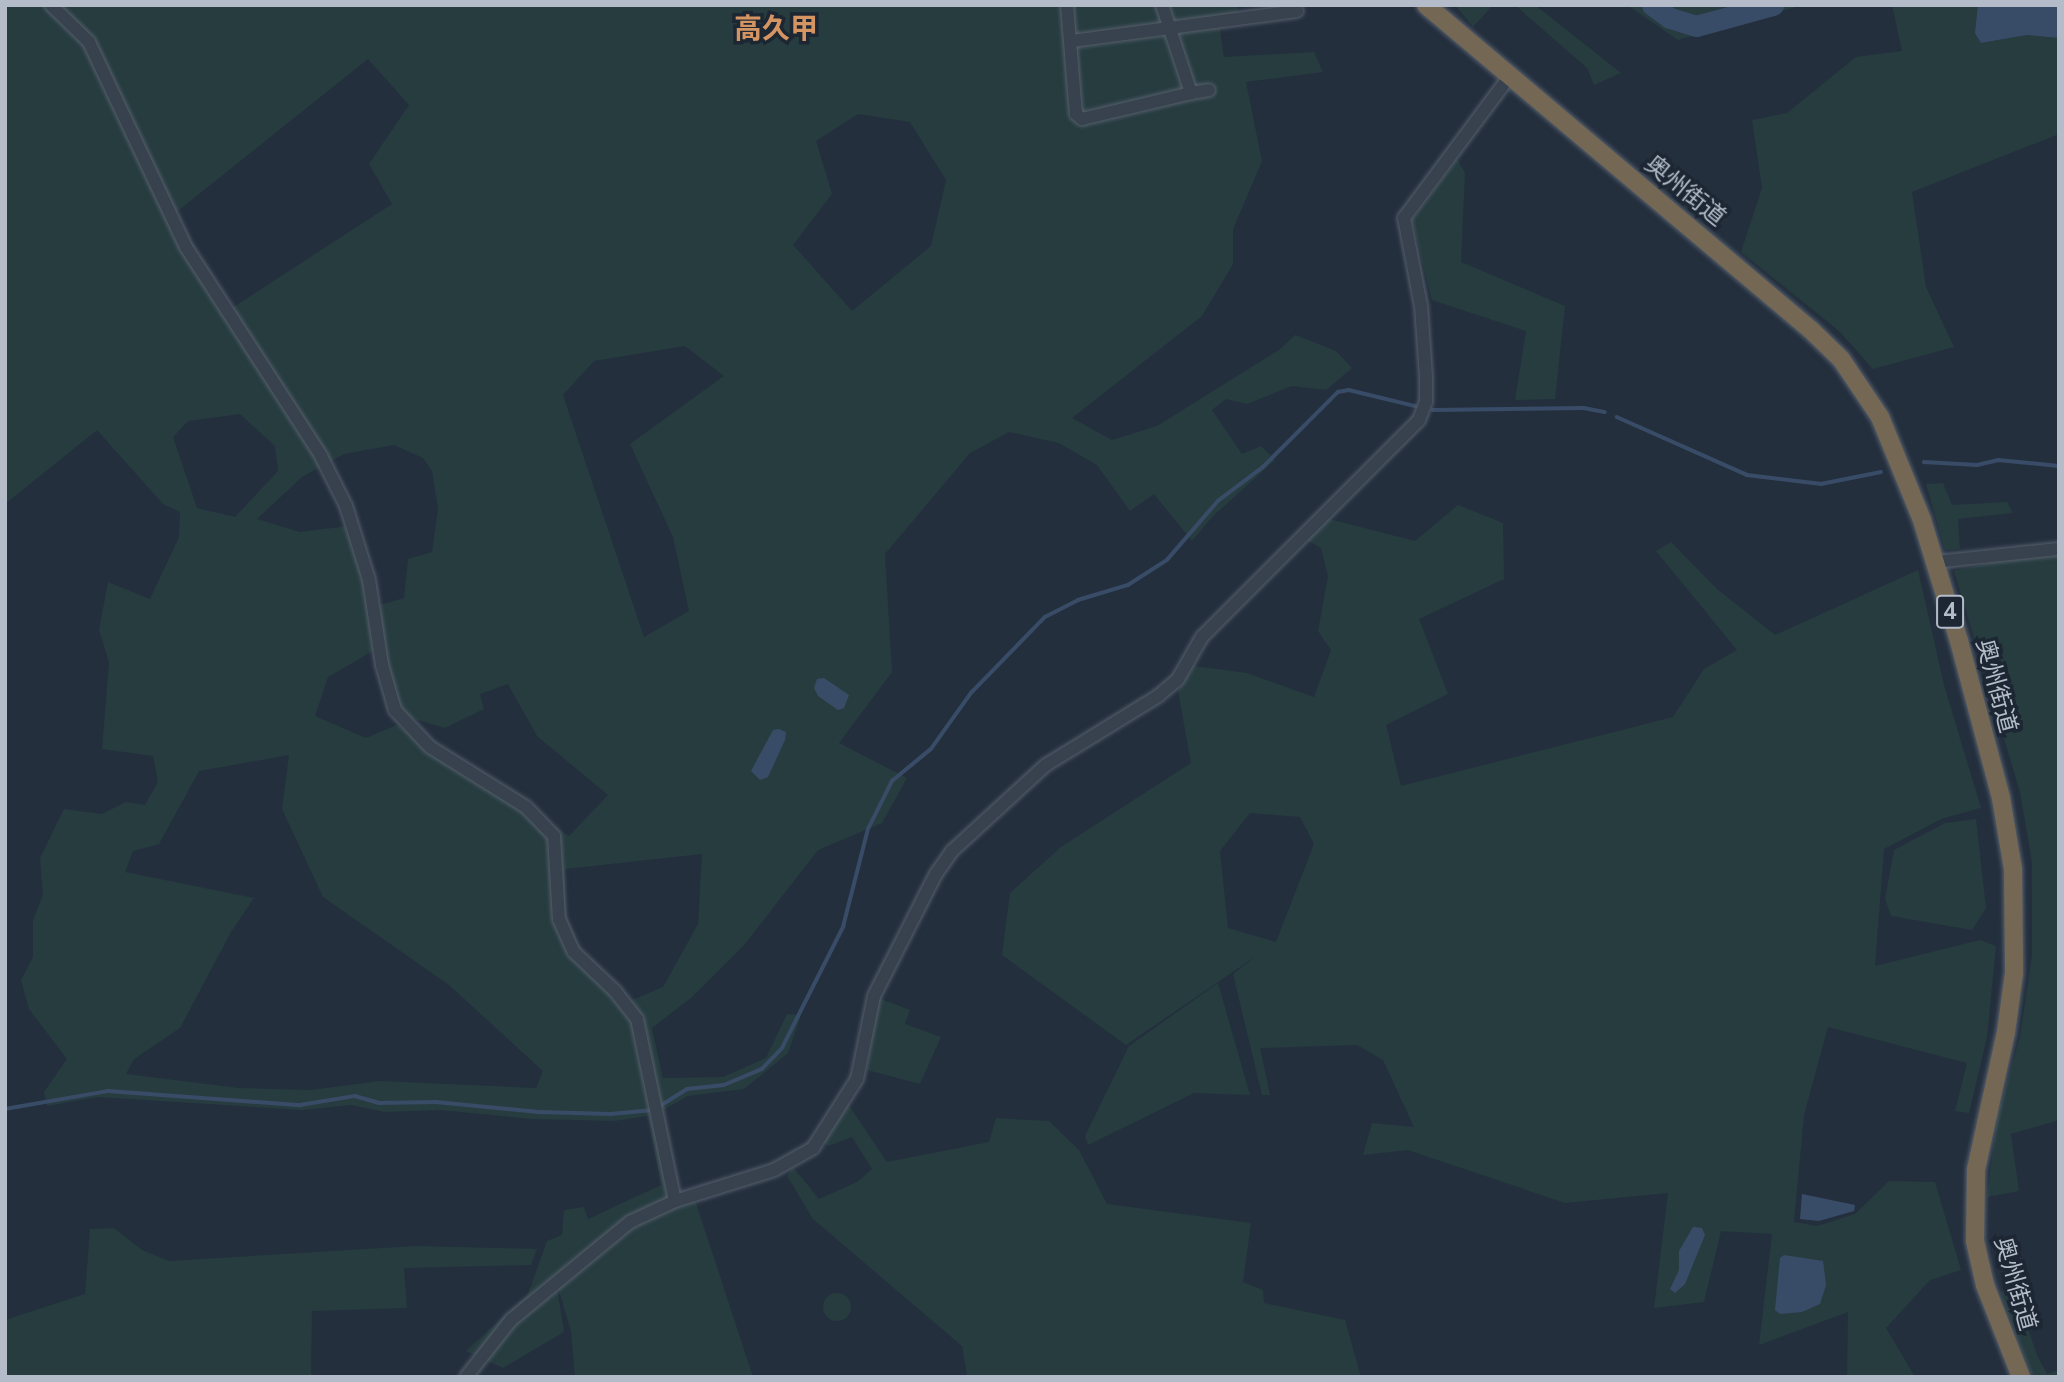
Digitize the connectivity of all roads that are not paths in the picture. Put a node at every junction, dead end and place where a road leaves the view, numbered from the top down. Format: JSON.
{"nodes":[{"id":1,"x":51,"y":5,"type":"edge"},
{"id":2,"x":1067,"y":5,"type":"edge"},
{"id":3,"x":1162,"y":5,"type":"edge"},
{"id":4,"x":1426,"y":5,"type":"edge"},
{"id":5,"x":1297,"y":11,"type":"dead end"},
{"id":6,"x":1169,"y":27,"type":"junction"},
{"id":7,"x":1072,"y":41,"type":"junction"},
{"id":8,"x":1509,"y":77,"type":"junction"},
{"id":9,"x":1209,"y":90,"type":"dead end"},
{"id":10,"x":1191,"y":93,"type":"junction"},
{"id":11,"x":2059,"y":549,"type":"edge"},
{"id":12,"x":1935,"y":562,"type":"junction"},
{"id":13,"x":675,"y":1201,"type":"junction"},
{"id":14,"x":466,"y":1377,"type":"edge"},
{"id":15,"x":2021,"y":1377,"type":"edge"}],
"edges":[{"from":1,"to":13,"type":"street"},
{"from":2,"to":7,"type":"street"},
{"from":3,"to":6,"type":"street"},
{"from":4,"to":8,"type":"highway","name":"奥州街道","number":"4"},
{"from":5,"to":6,"type":"street"},
{"from":6,"to":7,"type":"street"},
{"from":6,"to":10,"type":"street"},
{"from":7,"to":10,"type":"street"},
{"from":8,"to":12,"type":"highway","name":"奥州街道","number":"4"},
{"from":8,"to":13,"type":"street"},
{"from":9,"to":10,"type":"street"},
{"from":11,"to":12,"type":"street"},
{"from":12,"to":15,"type":"highway","name":"奥州街道","number":"4"},
{"from":13,"to":14,"type":"street"}]}
